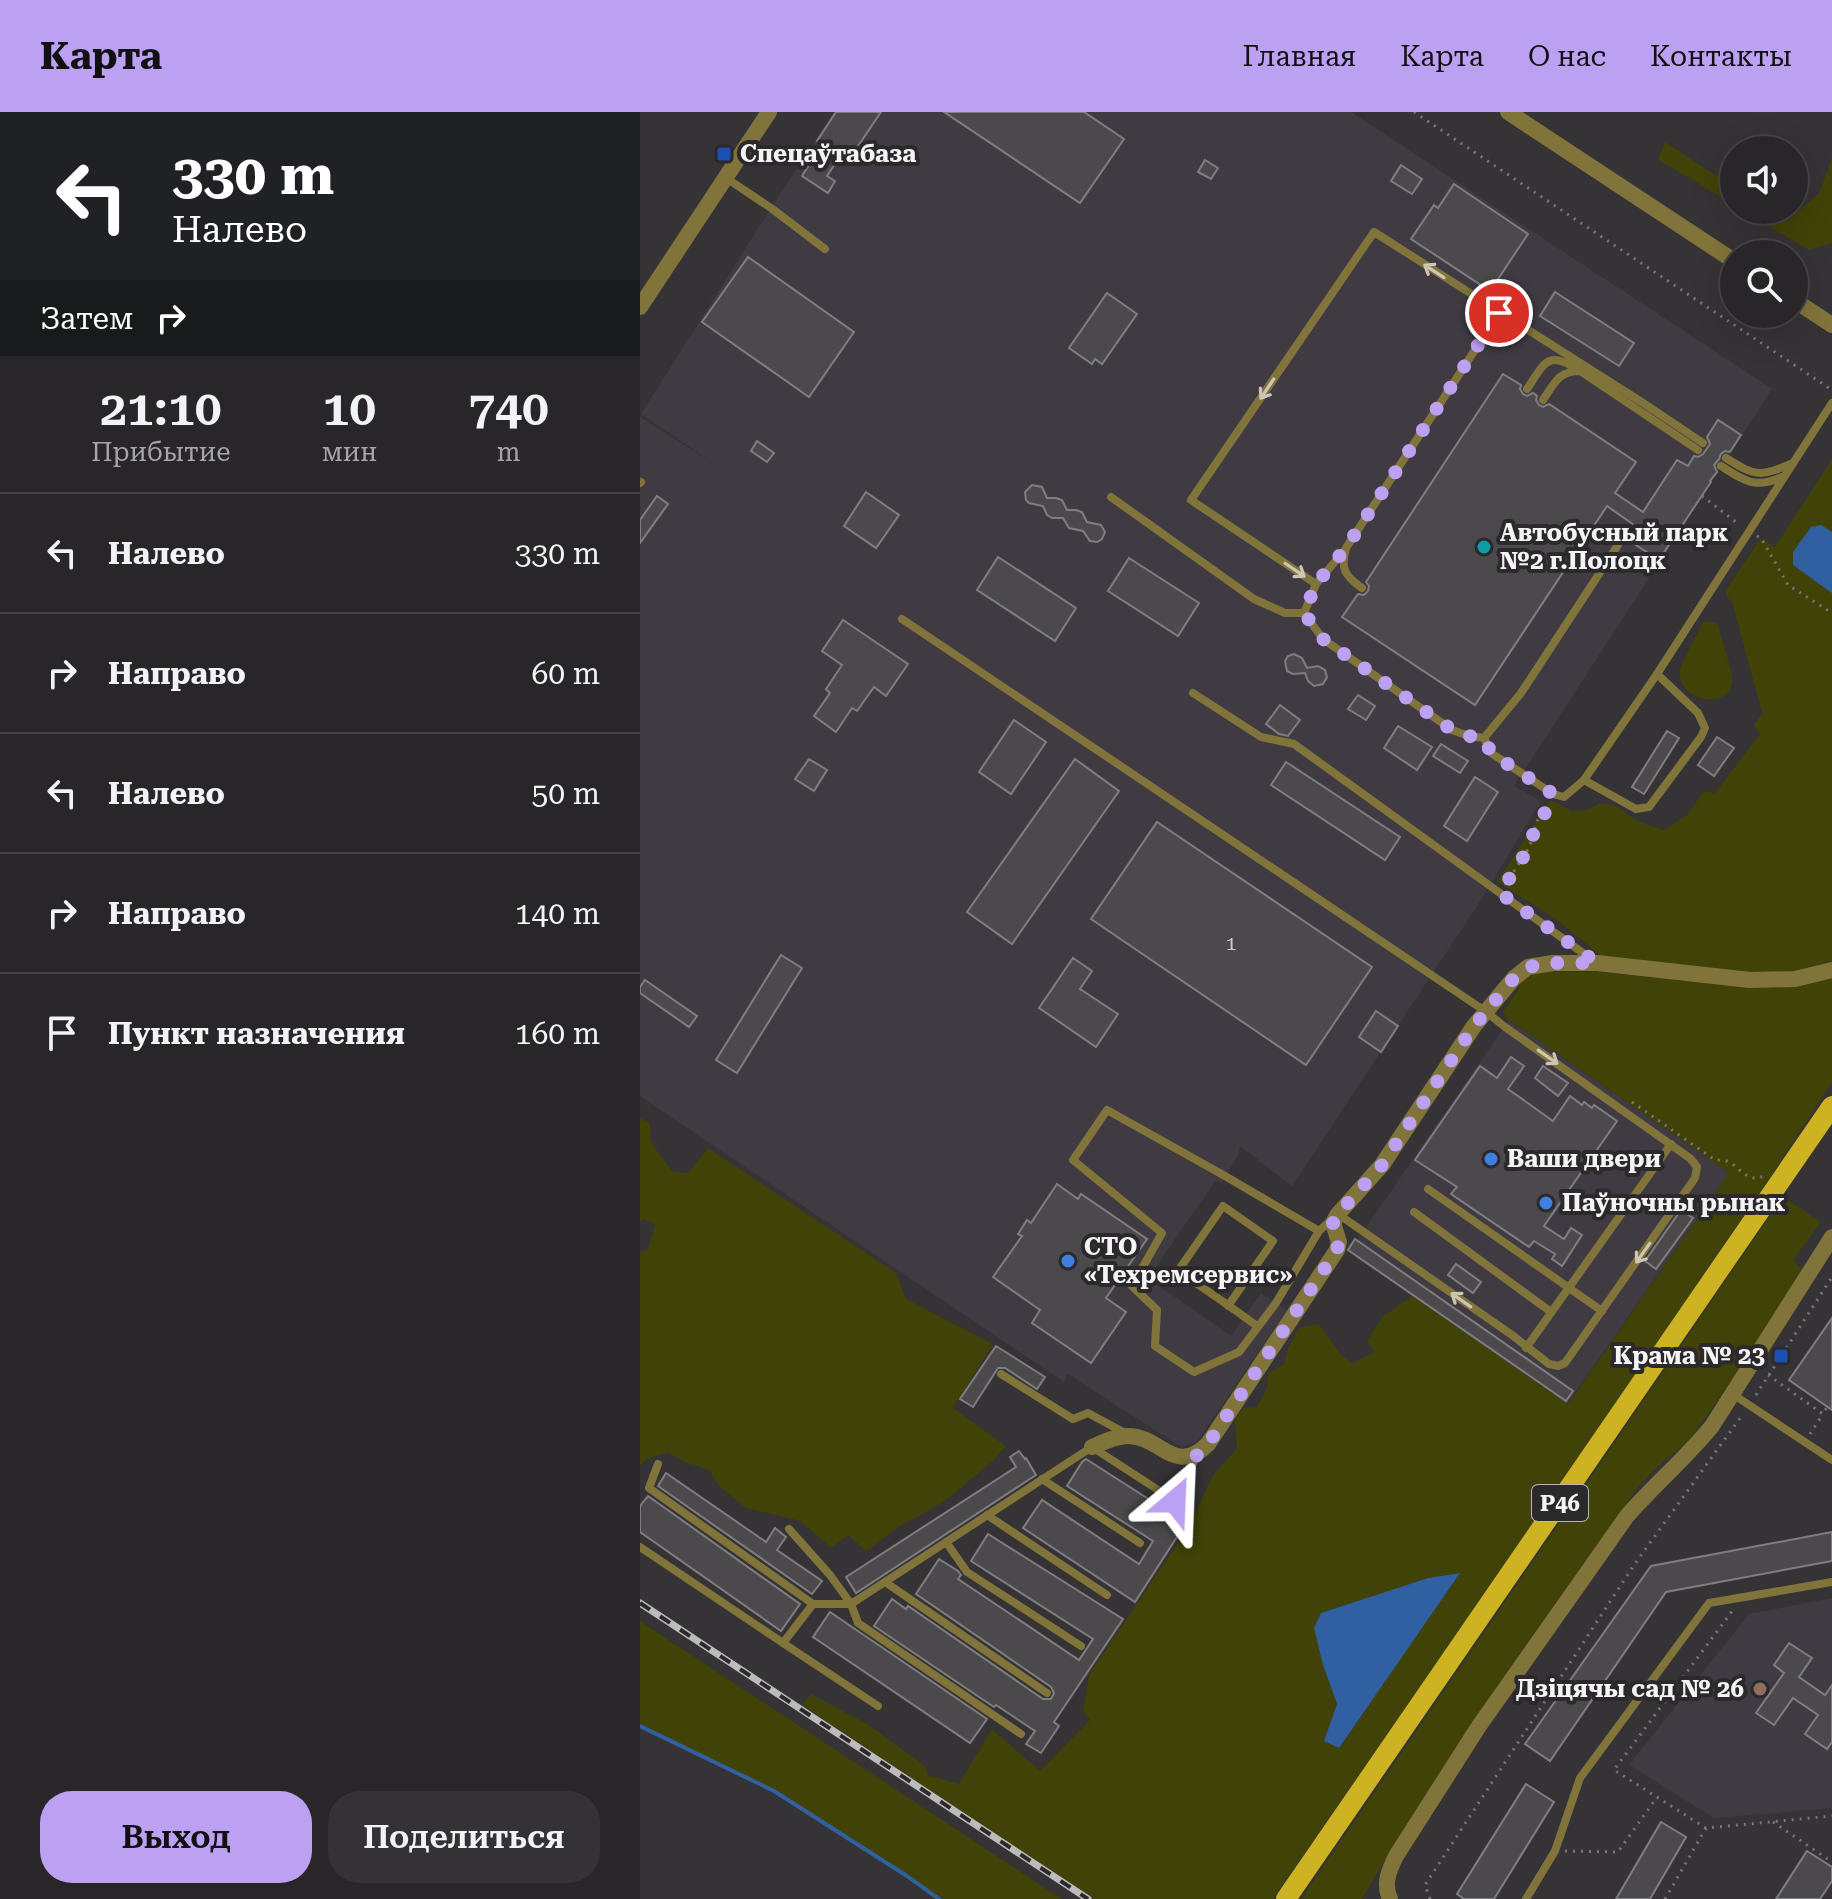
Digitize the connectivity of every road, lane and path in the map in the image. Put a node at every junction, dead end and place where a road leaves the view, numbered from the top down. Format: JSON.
{"nodes":[{"id":1,"x":769,"y":112,"type":"edge"},
{"id":2,"x":1414,"y":112,"type":"edge"},
{"id":3,"x":1508,"y":112,"type":"edge"},
{"id":4,"x":725,"y":177,"type":"junction"},
{"id":5,"x":825,"y":249,"type":"dead end"},
{"id":6,"x":1720,"y":252,"type":"edge"},
{"id":7,"x":640,"y":307,"type":"edge"},
{"id":8,"x":1808,"y":309,"type":"edge"},
{"id":9,"x":1499,"y":313,"type":"junction"},
{"id":10,"x":1832,"y":325,"type":"edge"},
{"id":11,"x":1580,"y":371,"type":"junction"},
{"id":12,"x":1527,"y":389,"type":"dead end"},
{"id":13,"x":1832,"y":390,"type":"edge"},
{"id":14,"x":1543,"y":400,"type":"dead end"},
{"id":15,"x":1832,"y":403,"type":"edge"},
{"id":16,"x":1793,"y":463,"type":"junction"},
{"id":17,"x":1785,"y":476,"type":"junction"},
{"id":18,"x":1702,"y":496,"type":"dead end"},
{"id":19,"x":1111,"y":497,"type":"dead end"},
{"id":20,"x":1749,"y":530,"type":"junction"},
{"id":21,"x":1618,"y":545,"type":"dead end"},
{"id":22,"x":1346,"y":548,"type":"junction"},
{"id":23,"x":1316,"y":584,"type":"junction"},
{"id":24,"x":1362,"y":588,"type":"dead end"},
{"id":25,"x":1304,"y":613,"type":"junction"},
{"id":26,"x":1832,"y":613,"type":"edge"},
{"id":27,"x":902,"y":619,"type":"dead end"},
{"id":28,"x":1657,"y":674,"type":"junction"},
{"id":29,"x":1193,"y":693,"type":"dead end"},
{"id":30,"x":1484,"y":738,"type":"junction"},
{"id":31,"x":1584,"y":780,"type":"junction"},
{"id":32,"x":1553,"y":794,"type":"junction"},
{"id":33,"x":1500,"y":893,"type":"junction"},
{"id":34,"x":1597,"y":963,"type":"junction"},
{"id":35,"x":1832,"y":970,"type":"edge"},
{"id":36,"x":1485,"y":1011,"type":"junction"},
{"id":37,"x":1627,"y":1098,"type":"dead end"},
{"id":38,"x":1832,"y":1106,"type":"edge"},
{"id":39,"x":1671,"y":1144,"type":"junction"},
{"id":40,"x":1770,"y":1173,"type":"dead end"},
{"id":41,"x":1428,"y":1189,"type":"dead end"},
{"id":42,"x":1414,"y":1212,"type":"dead end"},
{"id":43,"x":1338,"y":1214,"type":"junction"},
{"id":44,"x":1319,"y":1231,"type":"junction"},
{"id":45,"x":1832,"y":1237,"type":"edge"},
{"id":46,"x":1832,"y":1277,"type":"edge"},
{"id":47,"x":1569,"y":1287,"type":"junction"},
{"id":48,"x":1228,"y":1306,"type":"junction"},
{"id":49,"x":1602,"y":1311,"type":"junction"},
{"id":50,"x":1551,"y":1312,"type":"junction"},
{"id":51,"x":1257,"y":1326,"type":"junction"},
{"id":52,"x":1526,"y":1348,"type":"junction"},
{"id":53,"x":1001,"y":1374,"type":"dead end"},
{"id":54,"x":1768,"y":1375,"type":"junction"},
{"id":55,"x":1734,"y":1395,"type":"junction"},
{"id":56,"x":1750,"y":1405,"type":"junction"},
{"id":57,"x":1827,"y":1407,"type":"dead end"},
{"id":58,"x":1823,"y":1414,"type":"junction"},
{"id":59,"x":1130,"y":1435,"type":"junction"},
{"id":60,"x":1804,"y":1442,"type":"junction"},
{"id":61,"x":1092,"y":1447,"type":"junction"},
{"id":62,"x":1197,"y":1455,"type":"junction"},
{"id":63,"x":1832,"y":1460,"type":"edge"},
{"id":64,"x":658,"y":1464,"type":"dead end"},
{"id":65,"x":1042,"y":1479,"type":"junction"},
{"id":66,"x":987,"y":1515,"type":"junction"},
{"id":67,"x":789,"y":1529,"type":"dead end"},
{"id":68,"x":946,"y":1542,"type":"junction"},
{"id":69,"x":1140,"y":1543,"type":"dead end"},
{"id":70,"x":640,"y":1547,"type":"edge"},
{"id":71,"x":885,"y":1582,"type":"junction"},
{"id":72,"x":1832,"y":1582,"type":"edge"},
{"id":73,"x":1107,"y":1595,"type":"dead end"},
{"id":74,"x":1743,"y":1597,"type":"junction"},
{"id":75,"x":813,"y":1604,"type":"junction"},
{"id":76,"x":851,"y":1604,"type":"junction"},
{"id":77,"x":783,"y":1643,"type":"junction"},
{"id":78,"x":1081,"y":1646,"type":"dead end"},
{"id":79,"x":1047,"y":1693,"type":"dead end"},
{"id":80,"x":878,"y":1706,"type":"dead end"},
{"id":81,"x":1021,"y":1734,"type":"dead end"},
{"id":82,"x":1657,"y":1797,"type":"junction"},
{"id":83,"x":1832,"y":1816,"type":"edge"},
{"id":84,"x":1773,"y":1822,"type":"junction"},
{"id":85,"x":1706,"y":1828,"type":"junction"},
{"id":86,"x":1555,"y":1851,"type":"junction"},
{"id":87,"x":1832,"y":1862,"type":"edge"},
{"id":88,"x":1286,"y":1899,"type":"edge"},
{"id":89,"x":1390,"y":1899,"type":"edge"},
{"id":90,"x":1430,"y":1899,"type":"edge"},
{"id":91,"x":1526,"y":1899,"type":"edge"},
{"id":92,"x":1665,"y":1899,"type":"edge"}],
"edges":[{"from":1,"to":4,"type":"street"},
{"from":2,"to":13,"type":"path"},
{"from":3,"to":6,"type":"street"},
{"from":4,"to":5,"type":"lane"},
{"from":4,"to":7,"type":"street"},
{"from":8,"to":10,"type":"street"},
{"from":9,"to":11,"type":"lane"},
{"from":9,"to":22,"type":"lane"},
{"from":9,"to":23,"type":"lane","one_way":true},
{"from":11,"to":12,"type":"lane"},
{"from":11,"to":14,"type":"lane"},
{"from":15,"to":16,"type":"lane"},
{"from":16,"to":17,"type":"lane"},
{"from":16,"to":17,"type":"lane"},
{"from":17,"to":20,"type":"lane"},
{"from":18,"to":20,"type":"path"},
{"from":19,"to":25,"type":"lane"},
{"from":20,"to":26,"type":"path"},
{"from":20,"to":28,"type":"lane"},
{"from":21,"to":30,"type":"lane"},
{"from":22,"to":23,"type":"lane"},
{"from":22,"to":24,"type":"lane"},
{"from":23,"to":25,"type":"lane"},
{"from":25,"to":30,"type":"lane"},
{"from":27,"to":36,"type":"lane"},
{"from":28,"to":31,"type":"lane"},
{"from":28,"to":31,"type":"lane"},
{"from":29,"to":33,"type":"lane"},
{"from":30,"to":32,"type":"lane"},
{"from":31,"to":32,"type":"lane"},
{"from":32,"to":33,"type":"path"},
{"from":33,"to":34,"type":"lane"},
{"from":34,"to":35,"type":"street"},
{"from":34,"to":36,"type":"street"},
{"from":36,"to":39,"type":"lane","one_way":true},
{"from":36,"to":43,"type":"street"},
{"from":37,"to":40,"type":"path"},
{"from":38,"to":88,"type":"main road","number":"Р46"},
{"from":39,"to":47,"type":"lane"},
{"from":39,"to":49,"type":"lane","one_way":true},
{"from":41,"to":47,"type":"lane"},
{"from":42,"to":50,"type":"lane"},
{"from":43,"to":44,"type":"lane"},
{"from":52,"to":43,"type":"lane","one_way":true},
{"from":43,"to":62,"type":"street"},
{"from":44,"to":51,"type":"lane"},
{"from":44,"to":51,"type":"lane"},
{"from":45,"to":55,"type":"street"},
{"from":46,"to":54,"type":"path"},
{"from":47,"to":49,"type":"lane"},
{"from":47,"to":50,"type":"lane"},
{"from":48,"to":48,"type":"lane"},
{"from":48,"to":51,"type":"lane"},
{"from":49,"to":52,"type":"lane"},
{"from":50,"to":52,"type":"lane"},
{"from":53,"to":59,"type":"lane"},
{"from":54,"to":56,"type":"path"},
{"from":54,"to":58,"type":"path"},
{"from":55,"to":56,"type":"lane"},
{"from":55,"to":89,"type":"street"},
{"from":56,"to":60,"type":"lane"},
{"from":56,"to":90,"type":"path"},
{"from":57,"to":58,"type":"path"},
{"from":58,"to":60,"type":"path"},
{"from":59,"to":61,"type":"street"},
{"from":59,"to":62,"type":"street"},
{"from":60,"to":63,"type":"lane"},
{"from":61,"to":62,"type":"lane"},
{"from":61,"to":65,"type":"lane"},
{"from":64,"to":75,"type":"lane"},
{"from":65,"to":66,"type":"lane"},
{"from":65,"to":69,"type":"lane"},
{"from":66,"to":68,"type":"lane"},
{"from":66,"to":73,"type":"lane"},
{"from":67,"to":76,"type":"lane"},
{"from":68,"to":71,"type":"lane"},
{"from":68,"to":78,"type":"lane"},
{"from":70,"to":77,"type":"lane"},
{"from":71,"to":76,"type":"lane"},
{"from":71,"to":79,"type":"lane"},
{"from":72,"to":74,"type":"lane"},
{"from":74,"to":82,"type":"path"},
{"from":74,"to":86,"type":"lane"},
{"from":75,"to":76,"type":"lane"},
{"from":75,"to":77,"type":"lane"},
{"from":76,"to":81,"type":"lane"},
{"from":77,"to":80,"type":"lane"},
{"from":82,"to":85,"type":"path"},
{"from":82,"to":86,"type":"path"},
{"from":83,"to":84,"type":"path"},
{"from":84,"to":85,"type":"path"},
{"from":84,"to":87,"type":"path"},
{"from":85,"to":92,"type":"path"},
{"from":86,"to":91,"type":"lane"}]}
